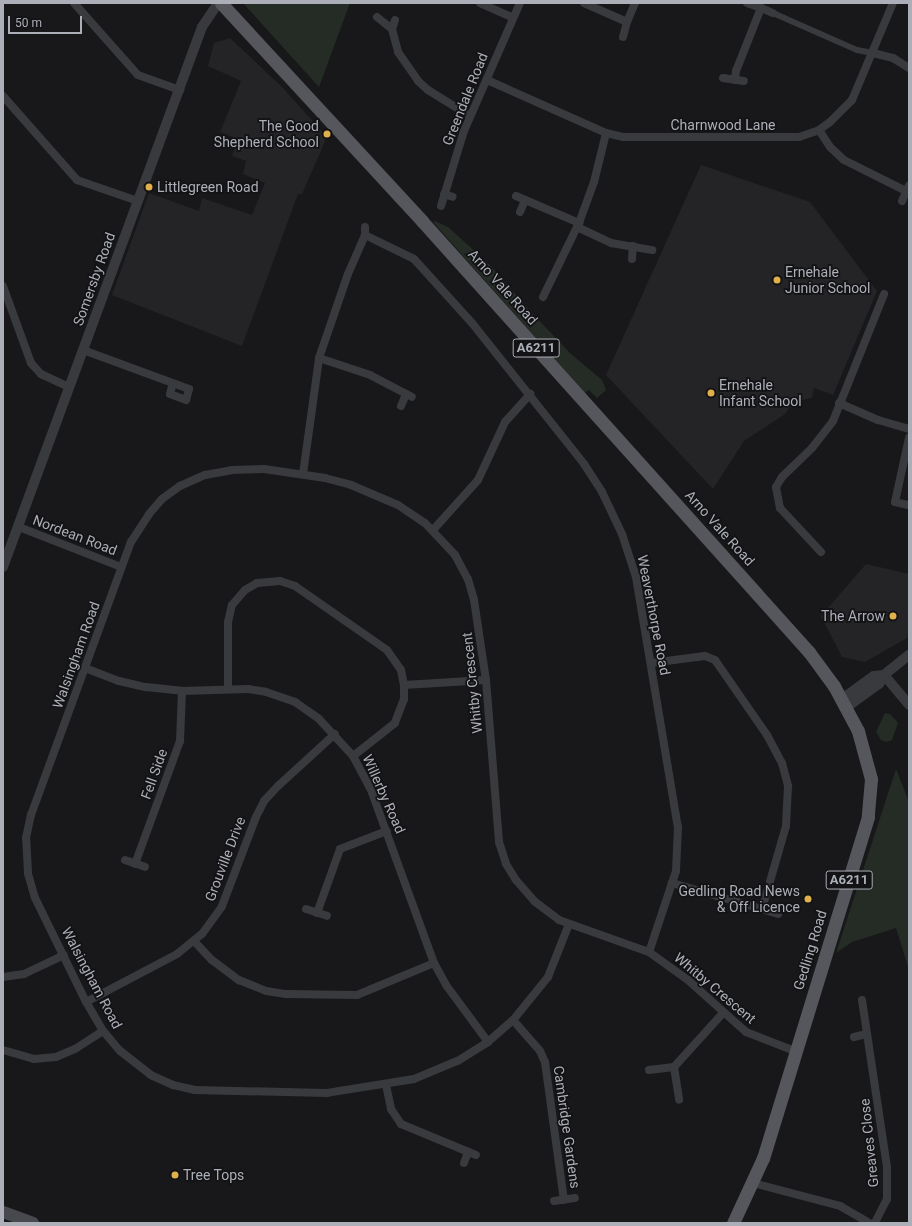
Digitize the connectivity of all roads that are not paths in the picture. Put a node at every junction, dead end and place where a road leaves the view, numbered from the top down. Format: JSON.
{"nodes":[{"id":1,"x":74,"y":3,"type":"edge"},
{"id":2,"x":218,"y":3,"type":"edge"},
{"id":3,"x":222,"y":3,"type":"edge"},
{"id":4,"x":480,"y":3,"type":"edge"},
{"id":5,"x":520,"y":3,"type":"edge"},
{"id":6,"x":584,"y":3,"type":"edge"},
{"id":7,"x":635,"y":3,"type":"edge"},
{"id":8,"x":747,"y":3,"type":"edge"},
{"id":9,"x":893,"y":3,"type":"edge"},
{"id":10,"x":761,"y":8,"type":"junction"},
{"id":11,"x":773,"y":13,"type":"joint"},
{"id":12,"x":377,"y":18,"type":"dead end"},
{"id":13,"x":513,"y":18,"type":"junction"},
{"id":14,"x":395,"y":20,"type":"dead end"},
{"id":15,"x":627,"y":22,"type":"junction"},
{"id":16,"x":392,"y":29,"type":"junction"},
{"id":17,"x":623,"y":37,"type":"dead end"},
{"id":18,"x":873,"y":53,"type":"junction"},
{"id":19,"x":909,"y":68,"type":"edge"},
{"id":20,"x":723,"y":78,"type":"dead end"},
{"id":21,"x":486,"y":80,"type":"junction"},
{"id":22,"x":180,"y":90,"type":"junction"},
{"id":23,"x":3,"y":96,"type":"edge"},
{"id":24,"x":470,"y":116,"type":"junction"},
{"id":25,"x":819,"y":130,"type":"junction"},
{"id":26,"x":606,"y":133,"type":"junction"},
{"id":27,"x":908,"y":188,"type":"edge"},
{"id":28,"x":444,"y":194,"type":"junction"},
{"id":29,"x":516,"y":196,"type":"dead end"},
{"id":30,"x":453,"y":197,"type":"dead end"},
{"id":31,"x":525,"y":200,"type":"junction"},
{"id":32,"x":138,"y":201,"type":"junction"},
{"id":33,"x":902,"y":201,"type":"dead end"},
{"id":34,"x":441,"y":206,"type":"dead end"},
{"id":35,"x":520,"y":212,"type":"dead end"},
{"id":36,"x":578,"y":225,"type":"junction"},
{"id":37,"x":634,"y":246,"type":"junction"},
{"id":38,"x":652,"y":250,"type":"dead end"},
{"id":39,"x":632,"y":259,"type":"dead end"},
{"id":40,"x":3,"y":286,"type":"edge"},
{"id":41,"x":884,"y":294,"type":"dead end"},
{"id":42,"x":543,"y":297,"type":"dead end"},
{"id":43,"x":83,"y":350,"type":"junction"},
{"id":44,"x":319,"y":358,"type":"junction"},
{"id":45,"x":173,"y":383,"type":"dead end"},
{"id":46,"x":69,"y":387,"type":"junction"},
{"id":47,"x":530,"y":394,"type":"junction"},
{"id":48,"x":839,"y":402,"type":"junction"},
{"id":49,"x":401,"y":406,"type":"dead end"},
{"id":50,"x":909,"y":429,"type":"edge"},
{"id":51,"x":909,"y":438,"type":"edge"},
{"id":52,"x":303,"y":474,"type":"junction"},
{"id":53,"x":908,"y":505,"type":"dead end"},
{"id":54,"x":19,"y":527,"type":"junction"},
{"id":55,"x":433,"y":530,"type":"junction"},
{"id":56,"x":821,"y":552,"type":"dead end"},
{"id":57,"x":3,"y":567,"type":"edge"},
{"id":58,"x":121,"y":567,"type":"junction"},
{"id":59,"x":909,"y":655,"type":"edge"},
{"id":60,"x":651,"y":663,"type":"junction"},
{"id":61,"x":85,"y":668,"type":"junction"},
{"id":62,"x":884,"y":675,"type":"junction"},
{"id":63,"x":486,"y":680,"type":"junction"},
{"id":64,"x":404,"y":685,"type":"junction"},
{"id":65,"x":228,"y":689,"type":"junction"},
{"id":66,"x":182,"y":691,"type":"junction"},
{"id":67,"x":845,"y":703,"type":"junction"},
{"id":68,"x":909,"y":705,"type":"edge"},
{"id":69,"x":335,"y":734,"type":"junction"},
{"id":70,"x":353,"y":756,"type":"junction"},
{"id":71,"x":387,"y":831,"type":"junction"},
{"id":72,"x":125,"y":860,"type":"dead end"},
{"id":73,"x":135,"y":864,"type":"junction"},
{"id":74,"x":145,"y":867,"type":"dead end"},
{"id":75,"x":672,"y":883,"type":"junction"},
{"id":76,"x":762,"y":908,"type":"junction"},
{"id":77,"x":306,"y":909,"type":"dead end"},
{"id":78,"x":317,"y":913,"type":"junction"},
{"id":79,"x":778,"y":914,"type":"dead end"},
{"id":80,"x":327,"y":916,"type":"dead end"},
{"id":81,"x":569,"y":924,"type":"junction"},
{"id":82,"x":194,"y":941,"type":"junction"},
{"id":83,"x":649,"y":952,"type":"junction"},
{"id":84,"x":64,"y":955,"type":"junction"},
{"id":85,"x":434,"y":963,"type":"junction"},
{"id":86,"x":3,"y":977,"type":"edge"},
{"id":87,"x":862,"y":1000,"type":"dead end"},
{"id":88,"x":86,"y":1002,"type":"junction"},
{"id":89,"x":724,"y":1013,"type":"junction"},
{"id":90,"x":513,"y":1020,"type":"junction"},
{"id":91,"x":103,"y":1031,"type":"junction"},
{"id":92,"x":866,"y":1034,"type":"junction"},
{"id":93,"x":854,"y":1037,"type":"dead end"},
{"id":94,"x":488,"y":1042,"type":"junction"},
{"id":95,"x":3,"y":1050,"type":"edge"},
{"id":96,"x":795,"y":1051,"type":"junction"},
{"id":97,"x":674,"y":1067,"type":"junction"},
{"id":98,"x":649,"y":1070,"type":"dead end"},
{"id":99,"x":386,"y":1084,"type":"junction"},
{"id":100,"x":679,"y":1100,"type":"dead end"},
{"id":101,"x":468,"y":1152,"type":"junction"},
{"id":102,"x":476,"y":1155,"type":"dead end"},
{"id":103,"x":464,"y":1163,"type":"dead end"},
{"id":104,"x":752,"y":1183,"type":"junction"},
{"id":105,"x":575,"y":1198,"type":"dead end"},
{"id":106,"x":564,"y":1200,"type":"junction"},
{"id":107,"x":554,"y":1201,"type":"dead end"},
{"id":108,"x":3,"y":1212,"type":"edge"},
{"id":109,"x":33,"y":1223,"type":"edge"},
{"id":110,"x":733,"y":1223,"type":"edge"},
{"id":111,"x":869,"y":1223,"type":"edge"},
{"id":112,"x":875,"y":1223,"type":"edge"}],
"edges":[{"from":1,"to":22,"type":"street"},
{"from":2,"to":22,"type":"street","name":"Somersby Road"},
{"from":3,"to":67,"type":"main road","name":"Arno Vale Road","number":"A6211"},
{"from":4,"to":13,"type":"street"},
{"from":5,"to":13,"type":"street","name":"Greendale Road"},
{"from":6,"to":15,"type":"street"},
{"from":7,"to":15,"type":"street"},
{"from":8,"to":10,"type":"street"},
{"from":9,"to":18,"type":"street","name":"Charnwood Lane"},
{"from":10,"to":11,"type":"street"},
{"from":10,"to":20,"type":"street"},
{"from":11,"to":18,"type":"street"},
{"from":12,"to":16,"type":"street"},
{"from":13,"to":21,"type":"street","name":"Greendale Road"},
{"from":14,"to":16,"type":"street"},
{"from":15,"to":17,"type":"street"},
{"from":16,"to":24,"type":"street"},
{"from":18,"to":19,"type":"street"},
{"from":18,"to":25,"type":"street","name":"Charnwood Lane"},
{"from":21,"to":24,"type":"street","name":"Greendale Road"},
{"from":21,"to":26,"type":"street","name":"Charnwood Lane"},
{"from":22,"to":32,"type":"street","name":"Somersby Road"},
{"from":23,"to":32,"type":"street"},
{"from":24,"to":28,"type":"street","name":"Greendale Road"},
{"from":25,"to":26,"type":"street","name":"Charnwood Lane"},
{"from":25,"to":27,"type":"street"},
{"from":26,"to":36,"type":"street"},
{"from":27,"to":33,"type":"street"},
{"from":28,"to":30,"type":"street"},
{"from":28,"to":34,"type":"street","name":"Greendale Road"},
{"from":29,"to":31,"type":"street"},
{"from":31,"to":35,"type":"street"},
{"from":31,"to":36,"type":"street"},
{"from":32,"to":43,"type":"street","name":"Somersby Road"},
{"from":36,"to":37,"type":"street"},
{"from":36,"to":42,"type":"street"},
{"from":37,"to":38,"type":"street"},
{"from":37,"to":39,"type":"street"},
{"from":40,"to":46,"type":"street"},
{"from":41,"to":48,"type":"street"},
{"from":43,"to":45,"type":"street"},
{"from":43,"to":46,"type":"street","name":"Somersby Road"},
{"from":44,"to":47,"type":"street","name":"Weaverthorpe Road"},
{"from":44,"to":49,"type":"street"},
{"from":44,"to":52,"type":"street","name":"Weaverthorpe Road"},
{"from":46,"to":54,"type":"street","name":"Somersby Road"},
{"from":47,"to":55,"type":"street"},
{"from":47,"to":60,"type":"street","name":"Weaverthorpe Road"},
{"from":48,"to":50,"type":"street"},
{"from":48,"to":56,"type":"street"},
{"from":51,"to":53,"type":"street"},
{"from":52,"to":55,"type":"street","name":"Whitby Crescent"},
{"from":52,"to":58,"type":"street","name":"Whitby Crescent"},
{"from":54,"to":57,"type":"street","name":"Somersby Road"},
{"from":54,"to":58,"type":"street","name":"Nordean Road"},
{"from":55,"to":63,"type":"street","name":"Whitby Crescent"},
{"from":58,"to":61,"type":"street","name":"Walsingham Road"},
{"from":59,"to":62,"type":"street"},
{"from":60,"to":75,"type":"street","name":"Weaverthorpe Road"},
{"from":60,"to":76,"type":"street"},
{"from":61,"to":66,"type":"street","name":"Willerby Road"},
{"from":61,"to":84,"type":"street","name":"Walsingham Road"},
{"from":62,"to":67,"type":"street"},
{"from":62,"to":68,"type":"street"},
{"from":63,"to":64,"type":"street"},
{"from":63,"to":81,"type":"street","name":"Whitby Crescent"},
{"from":64,"to":65,"type":"street"},
{"from":64,"to":70,"type":"street"},
{"from":65,"to":66,"type":"street","name":"Willerby Road"},
{"from":65,"to":69,"type":"street","name":"Willerby Road"},
{"from":66,"to":73,"type":"street","name":"Fell Side"},
{"from":67,"to":96,"type":"main road","name":"Gedling Road","number":"A6211"},
{"from":69,"to":70,"type":"street","name":"Willerby Road"},
{"from":69,"to":82,"type":"street","name":"Grouville Drive"},
{"from":70,"to":71,"type":"street","name":"Willerby Road"},
{"from":71,"to":78,"type":"street"},
{"from":71,"to":85,"type":"street","name":"Willerby Road"},
{"from":72,"to":73,"type":"street"},
{"from":73,"to":74,"type":"street"},
{"from":75,"to":76,"type":"street"},
{"from":75,"to":83,"type":"street","name":"Weaverthorpe Road"},
{"from":76,"to":79,"type":"street"},
{"from":77,"to":78,"type":"street"},
{"from":78,"to":80,"type":"street"},
{"from":81,"to":83,"type":"street","name":"Whitby Crescent"},
{"from":81,"to":90,"type":"street","name":"Walsingham Road"},
{"from":82,"to":85,"type":"street"},
{"from":82,"to":88,"type":"street","name":"Grouville Drive"},
{"from":83,"to":89,"type":"street","name":"Whitby Crescent"},
{"from":84,"to":86,"type":"street"},
{"from":84,"to":88,"type":"street","name":"Walsingham Road"},
{"from":85,"to":94,"type":"street","name":"Willerby Road"},
{"from":87,"to":92,"type":"street","name":"Greaves Close"},
{"from":88,"to":91,"type":"street","name":"Walsingham Road"},
{"from":89,"to":96,"type":"street","name":"Whitby Crescent"},
{"from":89,"to":97,"type":"street"},
{"from":90,"to":94,"type":"street","name":"Walsingham Road"},
{"from":90,"to":106,"type":"street","name":"Cambridge Gardens"},
{"from":91,"to":95,"type":"street"},
{"from":91,"to":99,"type":"street","name":"Walsingham Road"},
{"from":92,"to":93,"type":"street"},
{"from":92,"to":112,"type":"street","name":"Greaves Close"},
{"from":94,"to":99,"type":"street","name":"Walsingham Road"},
{"from":96,"to":104,"type":"main road","name":"Gedling Road","number":"A6211"},
{"from":97,"to":98,"type":"street"},
{"from":97,"to":100,"type":"street"},
{"from":99,"to":101,"type":"street"},
{"from":101,"to":102,"type":"street"},
{"from":101,"to":103,"type":"street"},
{"from":104,"to":110,"type":"main road","name":"Gedling Road","number":"A6211"},
{"from":104,"to":111,"type":"street"},
{"from":105,"to":106,"type":"street","name":"Cambridge Gardens"},
{"from":106,"to":107,"type":"street","name":"Cambridge Gardens"},
{"from":108,"to":109,"type":"main road"}]}
